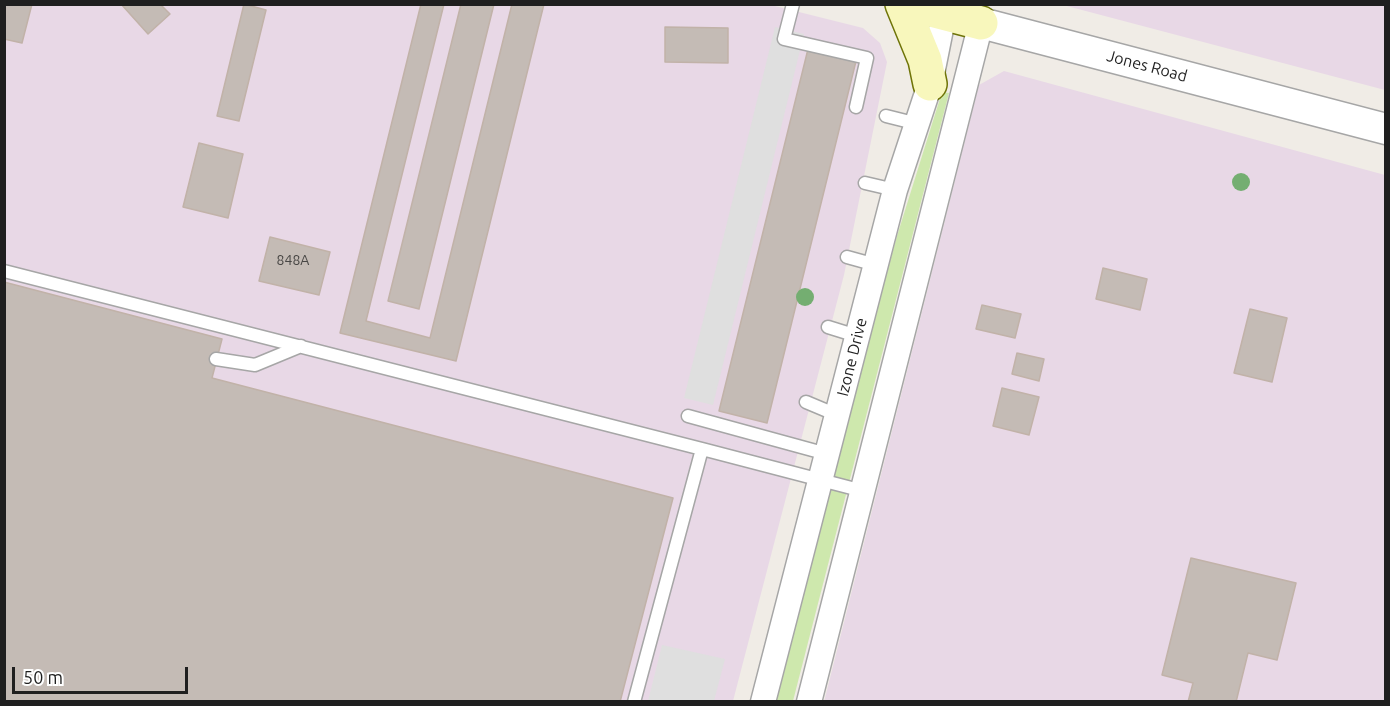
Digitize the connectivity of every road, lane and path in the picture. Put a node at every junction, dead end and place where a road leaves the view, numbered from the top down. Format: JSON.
{"nodes":[{"id":1,"x":793,"y":4,"type":"edge"},
{"id":2,"x":902,"y":4,"type":"edge"},
{"id":3,"x":930,"y":8,"type":"edge"},
{"id":4,"x":981,"y":23,"type":"junction"},
{"id":5,"x":930,"y":84,"type":"junction"},
{"id":6,"x":856,"y":107,"type":"dead end"},
{"id":7,"x":886,"y":116,"type":"dead end"},
{"id":8,"x":918,"y":124,"type":"junction"},
{"id":9,"x":1386,"y":129,"type":"edge"},
{"id":10,"x":865,"y":183,"type":"dead end"},
{"id":11,"x":895,"y":190,"type":"junction"},
{"id":12,"x":847,"y":257,"type":"dead end"},
{"id":13,"x":876,"y":265,"type":"junction"},
{"id":14,"x":4,"y":271,"type":"edge"},
{"id":15,"x":828,"y":327,"type":"dead end"},
{"id":16,"x":857,"y":336,"type":"junction"},
{"id":17,"x":301,"y":346,"type":"junction"},
{"id":18,"x":216,"y":359,"type":"dead end"},
{"id":19,"x":806,"y":402,"type":"dead end"},
{"id":20,"x":837,"y":415,"type":"junction"},
{"id":21,"x":688,"y":416,"type":"dead end"},
{"id":22,"x":702,"y":449,"type":"junction"},
{"id":23,"x":827,"y":454,"type":"junction"},
{"id":24,"x":820,"y":482,"type":"junction"},
{"id":25,"x":863,"y":491,"type":"junction"},
{"id":26,"x":634,"y":702,"type":"edge"},
{"id":27,"x":763,"y":702,"type":"edge"},
{"id":28,"x":809,"y":702,"type":"edge"}],
"edges":[{"from":1,"to":6,"type":"lane"},
{"from":2,"to":5,"type":"main road"},
{"from":3,"to":4,"type":"main road","name":"Jones Road"},
{"from":3,"to":5,"type":"street","name":"Izone Drive"},
{"from":4,"to":9,"type":"street","name":"Jones Road"},
{"from":4,"to":25,"type":"street"},
{"from":5,"to":8,"type":"street","name":"Izone Drive"},
{"from":7,"to":8,"type":"lane"},
{"from":8,"to":11,"type":"street","name":"Izone Drive"},
{"from":10,"to":11,"type":"lane"},
{"from":11,"to":13,"type":"street","name":"Izone Drive"},
{"from":12,"to":13,"type":"lane"},
{"from":13,"to":16,"type":"street","name":"Izone Drive"},
{"from":14,"to":17,"type":"lane"},
{"from":15,"to":16,"type":"lane"},
{"from":16,"to":20,"type":"street","name":"Izone Drive"},
{"from":17,"to":18,"type":"lane"},
{"from":17,"to":22,"type":"lane"},
{"from":19,"to":20,"type":"lane"},
{"from":20,"to":23,"type":"street","name":"Izone Drive"},
{"from":21,"to":23,"type":"lane"},
{"from":22,"to":24,"type":"lane"},
{"from":22,"to":26,"type":"lane"},
{"from":23,"to":24,"type":"street","name":"Izone Drive"},
{"from":24,"to":25,"type":"lane"},
{"from":24,"to":27,"type":"street","name":"Izone Drive"},
{"from":25,"to":28,"type":"street"}]}
